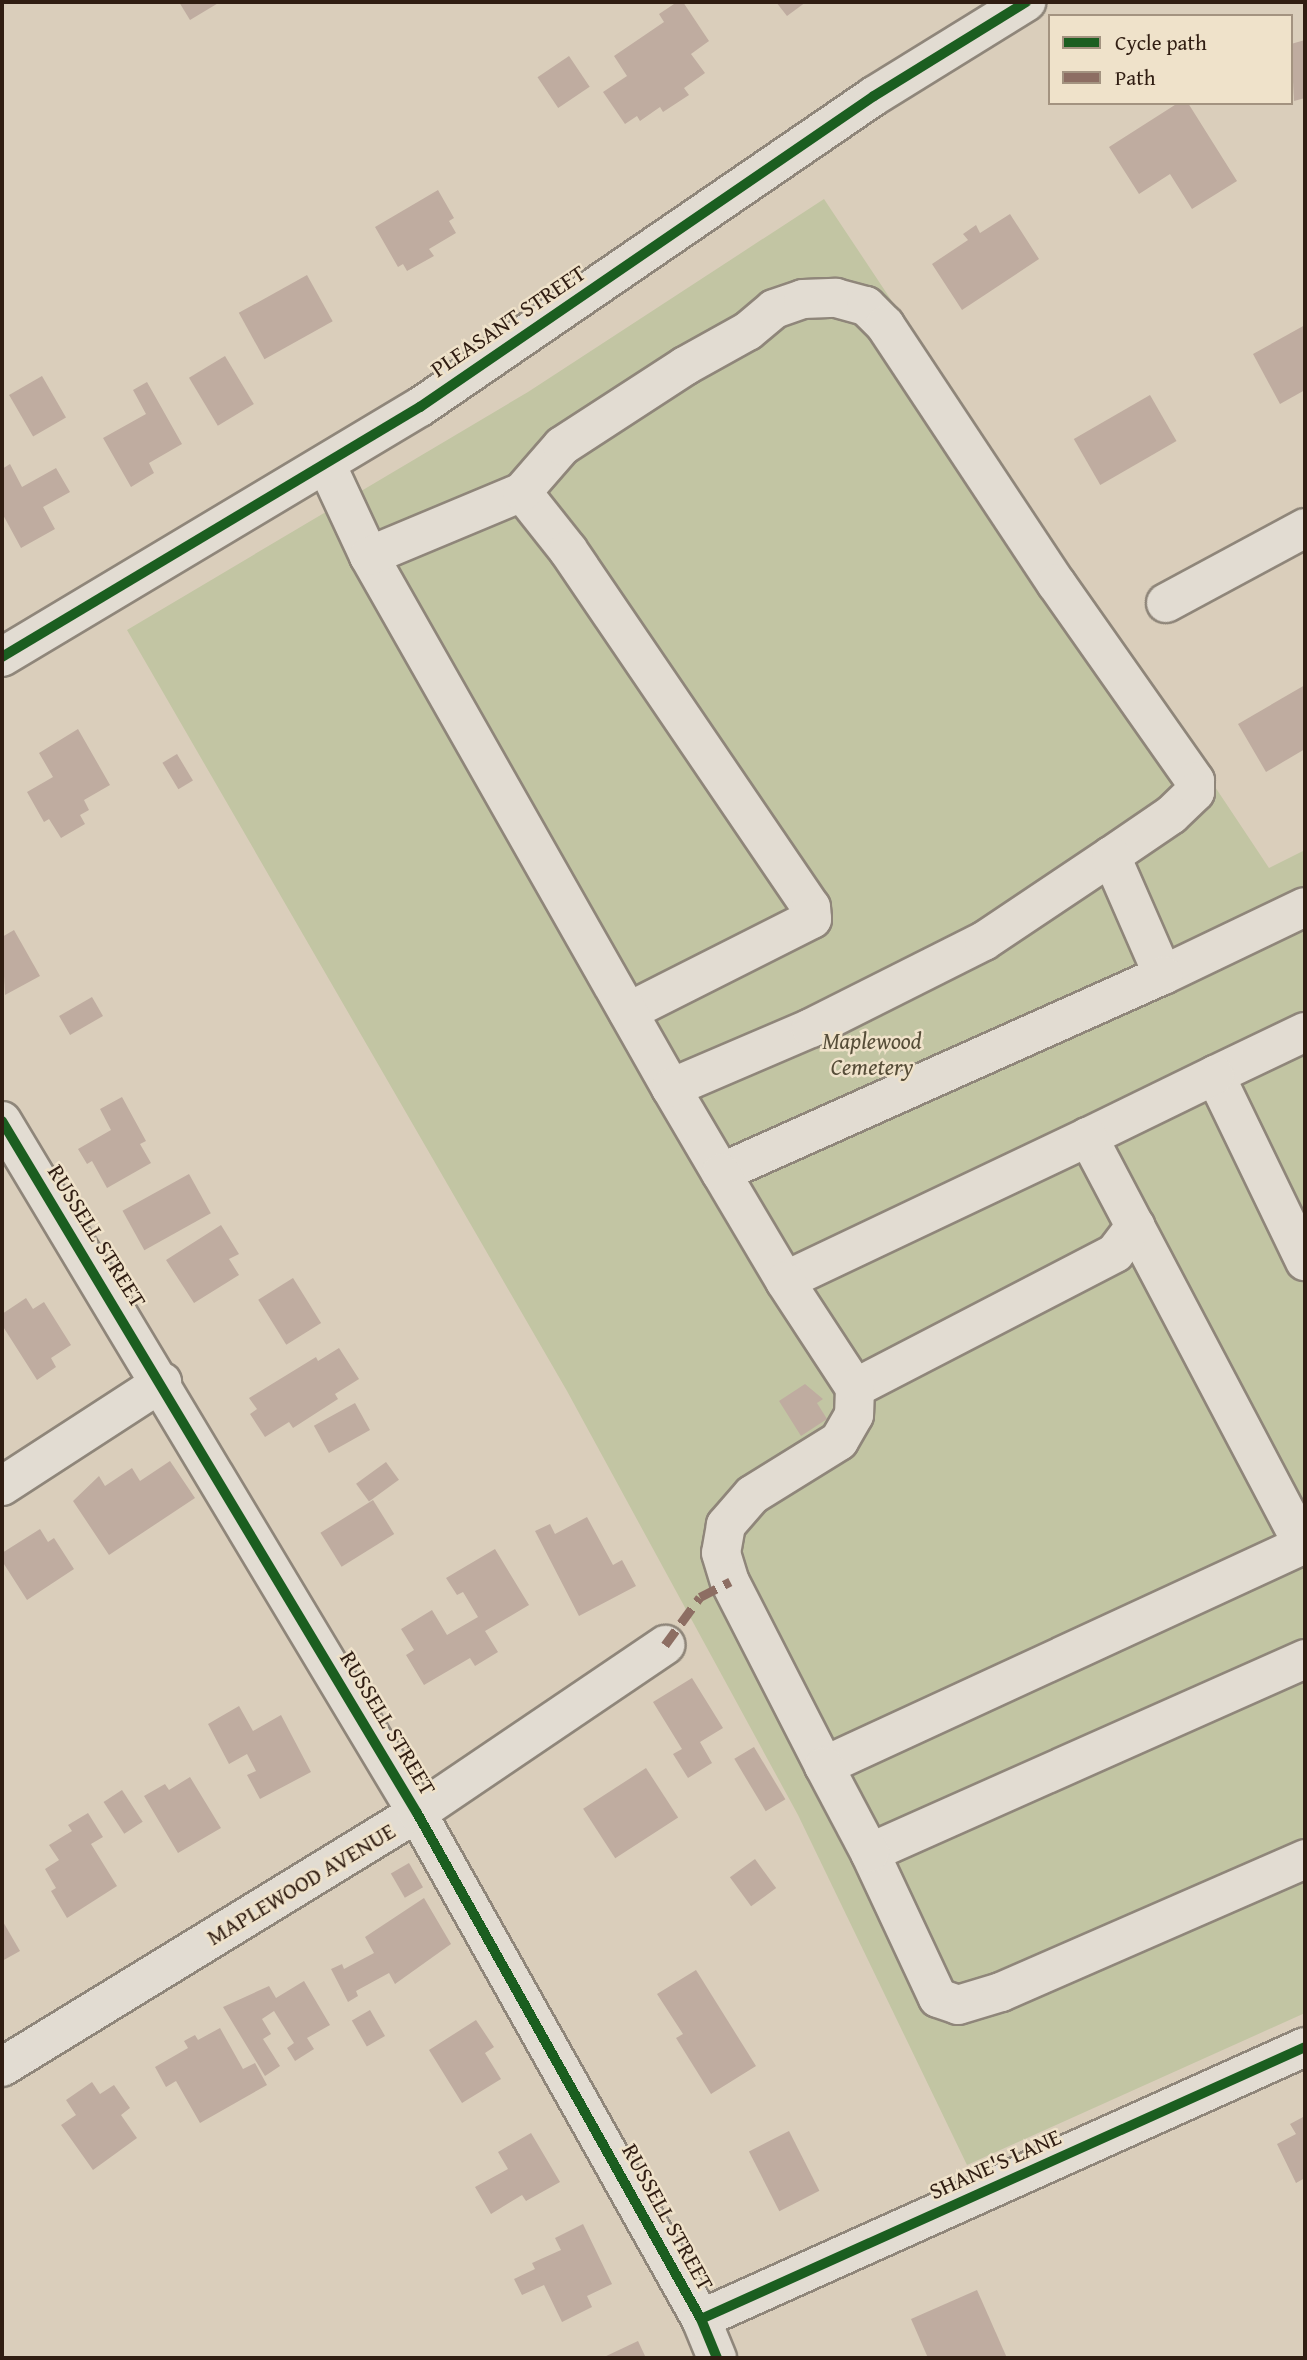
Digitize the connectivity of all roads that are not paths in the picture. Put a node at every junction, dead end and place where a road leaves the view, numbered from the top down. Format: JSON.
{"nodes":[{"id":1,"x":970,"y":2,"type":"edge"},
{"id":2,"x":1026,"y":2,"type":"edge"},
{"id":3,"x":874,"y":96,"type":"junction"},
{"id":4,"x":327,"y":466,"type":"junction"},
{"id":5,"x":522,"y":492,"type":"junction"},
{"id":6,"x":1305,"y":528,"type":"edge"},
{"id":7,"x":369,"y":556,"type":"junction"},
{"id":8,"x":1166,"y":603,"type":"dead end"},
{"id":9,"x":2,"y":657,"type":"edge"},
{"id":10,"x":1111,"y":856,"type":"junction"},
{"id":11,"x":1305,"y":906,"type":"edge"},
{"id":12,"x":1163,"y":975,"type":"junction"},
{"id":13,"x":628,"y":1012,"type":"junction"},
{"id":14,"x":1305,"y":1032,"type":"edge"},
{"id":15,"x":1216,"y":1075,"type":"junction"},
{"id":16,"x":671,"y":1088,"type":"junction"},
{"id":17,"x":2,"y":1121,"type":"edge"},
{"id":18,"x":1088,"y":1137,"type":"junction"},
{"id":19,"x":721,"y":1173,"type":"junction"},
{"id":20,"x":1135,"y":1226,"type":"junction"},
{"id":21,"x":1305,"y":1261,"type":"edge"},
{"id":22,"x":785,"y":1280,"type":"junction"},
{"id":23,"x":162,"y":1382,"type":"junction"},
{"id":24,"x":855,"y":1388,"type":"junction"},
{"id":25,"x":2,"y":1486,"type":"edge"},
{"id":26,"x":1304,"y":1544,"type":"edge"},
{"id":27,"x":665,"y":1645,"type":"dead end"},
{"id":28,"x":1305,"y":1659,"type":"edge"},
{"id":29,"x":824,"y":1766,"type":"junction"},
{"id":30,"x":417,"y":1813,"type":"junction"},
{"id":31,"x":870,"y":1853,"type":"junction"},
{"id":32,"x":1305,"y":1859,"type":"edge"},
{"id":33,"x":1305,"y":2047,"type":"edge"},
{"id":34,"x":2,"y":2067,"type":"edge"},
{"id":35,"x":701,"y":2319,"type":"junction"},
{"id":36,"x":717,"y":2358,"type":"edge"}],
"edges":[{"from":1,"to":3,"type":"street"},
{"from":2,"to":3,"type":"street","name":"PLEASANT STREET"},
{"from":3,"to":4,"type":"street","name":"PLEASANT STREET"},
{"from":4,"to":7,"type":"street"},
{"from":4,"to":9,"type":"street","name":"PLEASANT STREET"},
{"from":5,"to":7,"type":"street"},
{"from":5,"to":10,"type":"street"},
{"from":5,"to":13,"type":"street"},
{"from":6,"to":8,"type":"street"},
{"from":7,"to":13,"type":"street"},
{"from":10,"to":12,"type":"street"},
{"from":10,"to":16,"type":"street"},
{"from":11,"to":12,"type":"street"},
{"from":12,"to":19,"type":"street"},
{"from":13,"to":16,"type":"street"},
{"from":14,"to":15,"type":"street"},
{"from":15,"to":18,"type":"street"},
{"from":15,"to":21,"type":"street"},
{"from":16,"to":19,"type":"street"},
{"from":17,"to":23,"type":"street","name":"RUSSELL STREET"},
{"from":18,"to":20,"type":"street"},
{"from":18,"to":22,"type":"street"},
{"from":19,"to":22,"type":"street"},
{"from":20,"to":24,"type":"street"},
{"from":20,"to":26,"type":"street"},
{"from":22,"to":24,"type":"street"},
{"from":23,"to":25,"type":"street"},
{"from":23,"to":30,"type":"street","name":"RUSSELL STREET"},
{"from":24,"to":29,"type":"street"},
{"from":26,"to":29,"type":"street"},
{"from":27,"to":30,"type":"street","name":"MAPLEWOOD AVENUE"},
{"from":28,"to":31,"type":"street"},
{"from":29,"to":31,"type":"street"},
{"from":30,"to":34,"type":"street","name":"MAPLEWOOD AVENUE"},
{"from":30,"to":35,"type":"street","name":"RUSSELL STREET"},
{"from":31,"to":32,"type":"street"},
{"from":33,"to":35,"type":"street","name":"SHANE'S LANE"},
{"from":35,"to":36,"type":"street","name":"RUSSELL STREET"}]}
